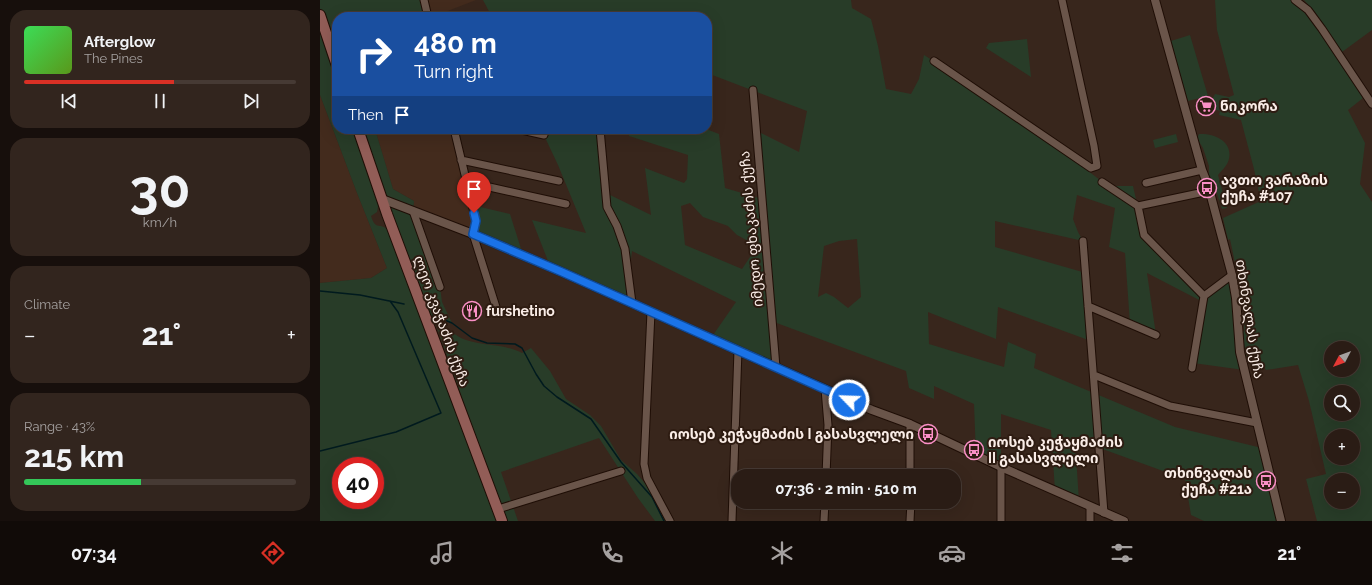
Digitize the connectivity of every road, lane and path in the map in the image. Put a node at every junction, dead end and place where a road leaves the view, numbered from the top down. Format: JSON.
{"nodes":[{"id":1,"x":424,"y":0,"type":"edge"},
{"id":2,"x":1062,"y":0,"type":"edge"},
{"id":3,"x":1155,"y":0,"type":"edge"},
{"id":4,"x":1295,"y":0,"type":"edge"},
{"id":5,"x":427,"y":12,"type":"edge"},
{"id":6,"x":320,"y":15,"type":"edge"},
{"id":7,"x":332,"y":51,"type":"edge"},
{"id":8,"x":934,"y":61,"type":"dead end"},
{"id":9,"x":753,"y":90,"type":"dead end"},
{"id":10,"x":1372,"y":104,"type":"edge"},
{"id":11,"x":360,"y":134,"type":"edge"},
{"id":12,"x":455,"y":134,"type":"edge"},
{"id":13,"x":540,"y":134,"type":"edge"},
{"id":14,"x":600,"y":134,"type":"edge"},
{"id":15,"x":544,"y":135,"type":"dead end"},
{"id":16,"x":461,"y":160,"type":"junction"},
{"id":17,"x":1202,"y":170,"type":"junction"},
{"id":18,"x":559,"y":181,"type":"dead end"},
{"id":19,"x":467,"y":182,"type":"junction"},
{"id":20,"x":1102,"y":182,"type":"dead end"},
{"id":21,"x":1146,"y":184,"type":"dead end"},
{"id":22,"x":1209,"y":192,"type":"junction"},
{"id":23,"x":382,"y":199,"type":"junction"},
{"id":24,"x":566,"y":204,"type":"dead end"},
{"id":25,"x":1138,"y":206,"type":"junction"},
{"id":26,"x":413,"y":211,"type":"junction"},
{"id":27,"x":473,"y":234,"type":"junction"},
{"id":28,"x":1084,"y":241,"type":"dead end"},
{"id":29,"x":1232,"y":275,"type":"junction"},
{"id":30,"x":440,"y":287,"type":"dead end"},
{"id":31,"x":1204,"y":296,"type":"junction"},
{"id":32,"x":632,"y":302,"type":"junction"},
{"id":33,"x":1088,"y":306,"type":"junction"},
{"id":34,"x":496,"y":307,"type":"dead end"},
{"id":35,"x":651,"y":312,"type":"junction"},
{"id":36,"x":1156,"y":335,"type":"dead end"},
{"id":37,"x":738,"y":350,"type":"junction"},
{"id":38,"x":776,"y":367,"type":"junction"},
{"id":39,"x":1192,"y":368,"type":"dead end"},
{"id":40,"x":1094,"y":375,"type":"junction"},
{"id":41,"x":826,"y":389,"type":"junction"},
{"id":42,"x":1257,"y":423,"type":"junction"},
{"id":43,"x":910,"y":424,"type":"junction"},
{"id":44,"x":1001,"y":467,"type":"junction"},
{"id":45,"x":826,"y":469,"type":"edge"},
{"id":46,"x":910,"y":469,"type":"edge"},
{"id":47,"x":621,"y":471,"type":"dead end"},
{"id":48,"x":1090,"y":507,"type":"junction"},
{"id":49,"x":498,"y":509,"type":"junction"},
{"id":50,"x":825,"y":509,"type":"edge"},
{"id":51,"x":911,"y":509,"type":"edge"},
{"id":52,"x":1104,"y":513,"type":"junction"},
{"id":53,"x":502,"y":521,"type":"edge"},
{"id":54,"x":670,"y":521,"type":"edge"},
{"id":55,"x":732,"y":521,"type":"edge"},
{"id":56,"x":824,"y":521,"type":"edge"},
{"id":57,"x":910,"y":521,"type":"edge"},
{"id":58,"x":1001,"y":521,"type":"edge"},
{"id":59,"x":1090,"y":521,"type":"edge"},
{"id":60,"x":1124,"y":521,"type":"edge"},
{"id":61,"x":1281,"y":521,"type":"edge"}],
"edges":[{"from":1,"to":5,"type":"street"},
{"from":2,"to":8,"type":"street"},
{"from":3,"to":17,"type":"street","name":"თხინვალას ქუჩა"},
{"from":4,"to":10,"type":"street"},
{"from":6,"to":7,"type":"main road"},
{"from":9,"to":38,"type":"street","name":"იმედო ფხაკაძის ქუჩა"},
{"from":11,"to":23,"type":"main road","name":"ლეო კვაჭაძის ქუჩა"},
{"from":12,"to":16,"type":"street"},
{"from":13,"to":15,"type":"street"},
{"from":14,"to":32,"type":"street"},
{"from":16,"to":18,"type":"street"},
{"from":16,"to":19,"type":"street"},
{"from":17,"to":21,"type":"street"},
{"from":17,"to":22,"type":"street","name":"თხინვალას ქუჩა"},
{"from":19,"to":24,"type":"street"},
{"from":19,"to":27,"type":"street"},
{"from":20,"to":25,"type":"street"},
{"from":22,"to":25,"type":"street"},
{"from":22,"to":29,"type":"street","name":"თხინვალას ქუჩა"},
{"from":23,"to":26,"type":"street"},
{"from":23,"to":49,"type":"main road","name":"ლეო კვაჭაძის ქუჩა"},
{"from":25,"to":31,"type":"street"},
{"from":26,"to":27,"type":"street"},
{"from":26,"to":30,"type":"street"},
{"from":27,"to":32,"type":"street"},
{"from":27,"to":34,"type":"street"},
{"from":28,"to":33,"type":"street"},
{"from":29,"to":31,"type":"street"},
{"from":29,"to":42,"type":"street","name":"თხინვალას ქუჩა"},
{"from":31,"to":39,"type":"street"},
{"from":32,"to":35,"type":"street"},
{"from":33,"to":36,"type":"street"},
{"from":33,"to":40,"type":"street"},
{"from":35,"to":37,"type":"street"},
{"from":35,"to":54,"type":"street"},
{"from":37,"to":38,"type":"street"},
{"from":37,"to":55,"type":"street"},
{"from":38,"to":41,"type":"street"},
{"from":40,"to":42,"type":"street"},
{"from":40,"to":52,"type":"street"},
{"from":41,"to":43,"type":"street"},
{"from":41,"to":45,"type":"street"},
{"from":42,"to":61,"type":"street","name":"თხინვალას ქუჩა"},
{"from":43,"to":44,"type":"street"},
{"from":43,"to":46,"type":"street"},
{"from":44,"to":48,"type":"street"},
{"from":44,"to":58,"type":"street"},
{"from":47,"to":49,"type":"street"},
{"from":48,"to":52,"type":"street"},
{"from":48,"to":59,"type":"street"},
{"from":49,"to":53,"type":"main road","name":"ლეო კვაჭაძის ქუჩა"},
{"from":50,"to":56,"type":"street"},
{"from":51,"to":57,"type":"street"},
{"from":52,"to":60,"type":"street"}]}
